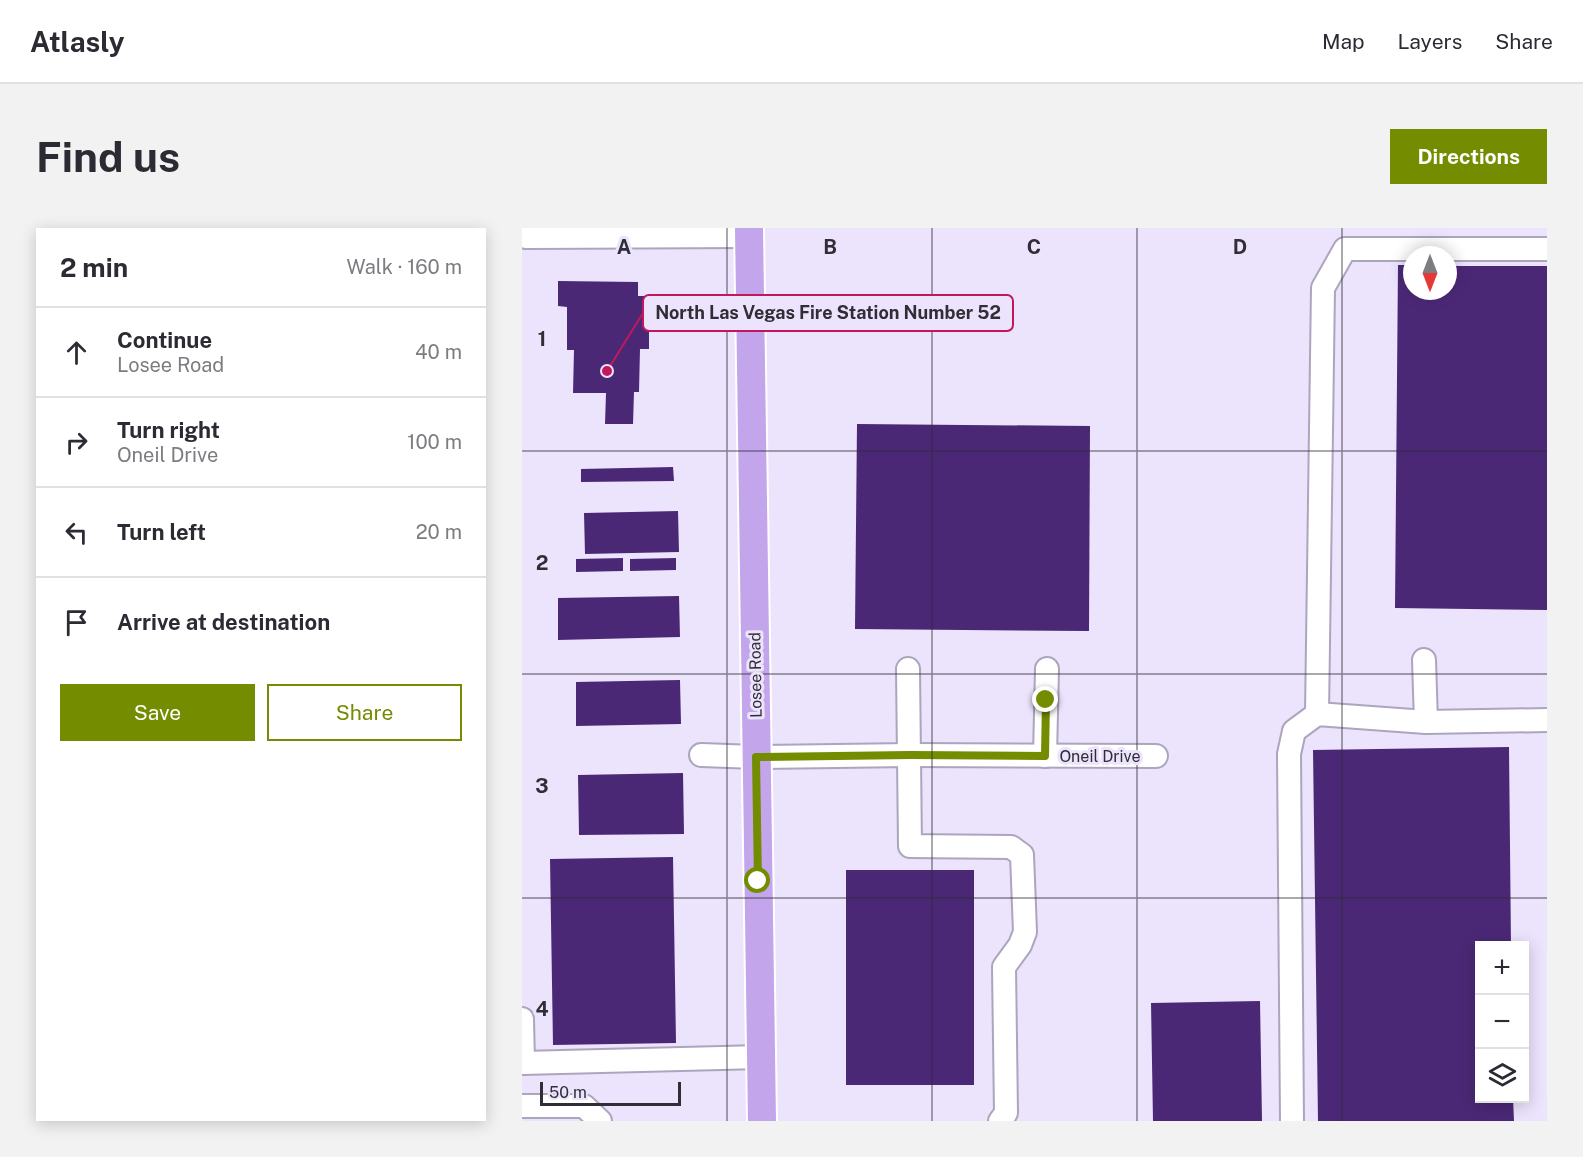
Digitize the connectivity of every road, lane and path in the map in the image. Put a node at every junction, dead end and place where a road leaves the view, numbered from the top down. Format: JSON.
{"nodes":[{"id":1,"x":526,"y":228,"type":"edge"},
{"id":2,"x":749,"y":232,"type":"edge"},
{"id":3,"x":1547,"y":249,"type":"edge"},
{"id":4,"x":1424,"y":660,"type":"dead end"},
{"id":5,"x":908,"y":669,"type":"dead end"},
{"id":6,"x":1047,"y":669,"type":"dead end"},
{"id":7,"x":1317,"y":714,"type":"junction"},
{"id":8,"x":1547,"y":720,"type":"edge"},
{"id":9,"x":1426,"y":722,"type":"junction"},
{"id":10,"x":701,"y":755,"type":"dead end"},
{"id":11,"x":910,"y":755,"type":"junction"},
{"id":12,"x":1045,"y":756,"type":"junction"},
{"id":13,"x":1155,"y":756,"type":"dead end"},
{"id":14,"x":756,"y":757,"type":"junction"},
{"id":15,"x":522,"y":1019,"type":"edge"},
{"id":16,"x":761,"y":1057,"type":"junction"},
{"id":17,"x":523,"y":1063,"type":"edge"},
{"id":18,"x":522,"y":1106,"type":"edge"},
{"id":19,"x":600,"y":1121,"type":"edge"},
{"id":20,"x":762,"y":1121,"type":"edge"},
{"id":21,"x":1000,"y":1121,"type":"edge"},
{"id":22,"x":1292,"y":1121,"type":"edge"}],
"edges":[{"from":1,"to":2,"type":"street"},
{"from":2,"to":14,"type":"main road","name":"Losee Road"},
{"from":3,"to":7,"type":"street"},
{"from":4,"to":9,"type":"street"},
{"from":5,"to":11,"type":"street"},
{"from":6,"to":12,"type":"street"},
{"from":7,"to":9,"type":"street"},
{"from":7,"to":22,"type":"street"},
{"from":8,"to":9,"type":"street"},
{"from":10,"to":14,"type":"street","name":"Oneil Drive"},
{"from":11,"to":12,"type":"street","name":"Oneil Drive"},
{"from":11,"to":14,"type":"street","name":"Oneil Drive"},
{"from":11,"to":21,"type":"street"},
{"from":12,"to":13,"type":"street","name":"Oneil Drive"},
{"from":14,"to":16,"type":"main road","name":"Losee Road"},
{"from":15,"to":17,"type":"street"},
{"from":16,"to":17,"type":"street"},
{"from":16,"to":20,"type":"main road","name":"Losee Road"},
{"from":18,"to":19,"type":"street"}]}
